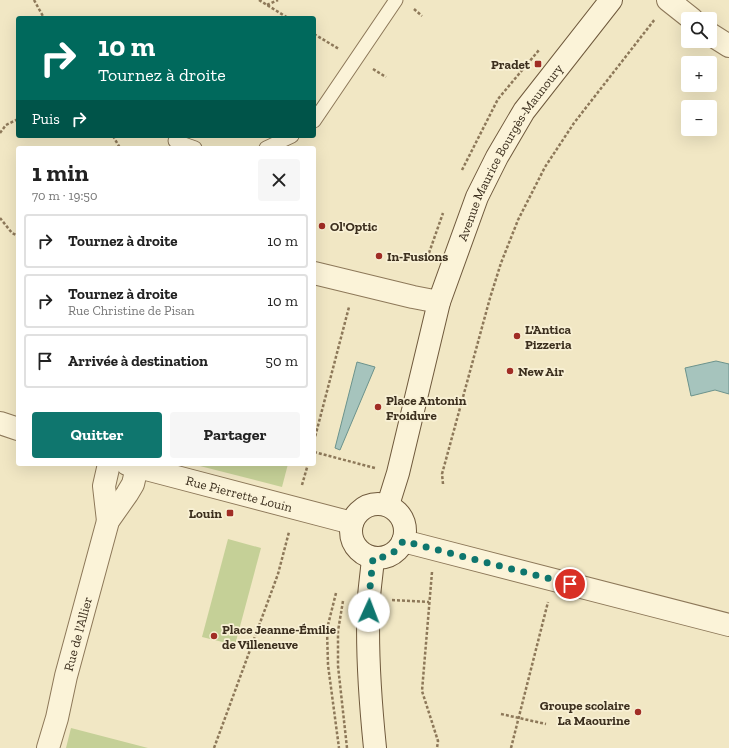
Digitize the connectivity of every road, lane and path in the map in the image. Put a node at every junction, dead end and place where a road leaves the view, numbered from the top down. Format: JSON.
{"nodes":[{"id":1,"x":34,"y":0,"type":"edge"},
{"id":2,"x":259,"y":0,"type":"edge"},
{"id":3,"x":278,"y":0,"type":"edge"},
{"id":4,"x":396,"y":0,"type":"edge"},
{"id":5,"x":610,"y":0,"type":"edge"},
{"id":6,"x":669,"y":0,"type":"edge"},
{"id":7,"x":267,"y":5,"type":"junction"},
{"id":8,"x":684,"y":12,"type":"edge"},
{"id":9,"x":43,"y":16,"type":"edge"},
{"id":10,"x":285,"y":16,"type":"edge"},
{"id":11,"x":717,"y":38,"type":"edge"},
{"id":12,"x":729,"y":46,"type":"edge"},
{"id":13,"x":316,"y":118,"type":"edge"},
{"id":14,"x":16,"y":120,"type":"edge"},
{"id":15,"x":0,"y":133,"type":"edge"},
{"id":16,"x":288,"y":138,"type":"edge"},
{"id":17,"x":175,"y":141,"type":"dead end"},
{"id":18,"x":189,"y":146,"type":"edge"},
{"id":19,"x":270,"y":146,"type":"edge"},
{"id":20,"x":0,"y":218,"type":"edge"},
{"id":21,"x":16,"y":235,"type":"edge"},
{"id":22,"x":316,"y":273,"type":"edge"},
{"id":23,"x":355,"y":283,"type":"junction"},
{"id":24,"x":439,"y":302,"type":"junction"},
{"id":25,"x":0,"y":423,"type":"edge"},
{"id":26,"x":16,"y":428,"type":"edge"},
{"id":27,"x":316,"y":433,"type":"edge"},
{"id":28,"x":316,"y":453,"type":"edge"},
{"id":29,"x":109,"y":466,"type":"edge"},
{"id":30,"x":132,"y":466,"type":"edge"},
{"id":31,"x":307,"y":466,"type":"edge"},
{"id":32,"x":381,"y":470,"type":"dead end"},
{"id":33,"x":443,"y":484,"type":"dead end"},
{"id":34,"x":388,"y":505,"type":"junction"},
{"id":35,"x":295,"y":507,"type":"junction"},
{"id":36,"x":108,"y":521,"type":"junction"},
{"id":37,"x":352,"y":523,"type":"junction"},
{"id":38,"x":403,"y":541,"type":"junction"},
{"id":39,"x":373,"y":558,"type":"junction"},
{"id":40,"x":432,"y":568,"type":"dead end"},
{"id":41,"x":336,"y":593,"type":"dead end"},
{"id":42,"x":344,"y":596,"type":"dead end"},
{"id":43,"x":386,"y":600,"type":"dead end"},
{"id":44,"x":549,"y":600,"type":"dead end"},
{"id":45,"x":429,"y":602,"type":"junction"},
{"id":46,"x":729,"y":625,"type":"edge"},
{"id":47,"x":501,"y":714,"type":"dead end"},
{"id":48,"x":518,"y":718,"type":"junction"},
{"id":49,"x":546,"y":724,"type":"dead end"},
{"id":50,"x":48,"y":748,"type":"edge"},
{"id":51,"x":214,"y":748,"type":"edge"},
{"id":52,"x":339,"y":748,"type":"edge"},
{"id":53,"x":347,"y":748,"type":"edge"},
{"id":54,"x":375,"y":748,"type":"edge"},
{"id":55,"x":437,"y":748,"type":"edge"},
{"id":56,"x":511,"y":748,"type":"edge"}],
"edges":[{"from":1,"to":9,"type":"path"},
{"from":2,"to":7,"type":"path"},
{"from":3,"to":7,"type":"path"},
{"from":4,"to":13,"type":"lane"},
{"from":5,"to":24,"type":"street","name":"Avenue Maurice Bourgès-Maunoury"},
{"from":6,"to":8,"type":"street"},
{"from":6,"to":33,"type":"path"},
{"from":7,"to":10,"type":"path"},
{"from":11,"to":12,"type":"street"},
{"from":14,"to":15,"type":"path"},
{"from":16,"to":19,"type":"lane"},
{"from":17,"to":18,"type":"lane"},
{"from":20,"to":21,"type":"path"},
{"from":22,"to":23,"type":"street"},
{"from":23,"to":24,"type":"street"},
{"from":23,"to":27,"type":"path"},
{"from":24,"to":34,"type":"street","name":"Avenue Maurice Bourgès-Maunoury"},
{"from":25,"to":26,"type":"street"},
{"from":28,"to":32,"type":"path"},
{"from":29,"to":36,"type":"street","name":"Rue de l'Allier"},
{"from":30,"to":35,"type":"street","name":"Rue Pierrette Louin"},
{"from":30,"to":36,"type":"street","name":"Rue de l'Allier"},
{"from":31,"to":35,"type":"path"},
{"from":34,"to":37,"type":"street"},
{"from":34,"to":38,"type":"street"},
{"from":35,"to":37,"type":"street","name":"Rue Pierrette Louin"},
{"from":35,"to":51,"type":"path"},
{"from":36,"to":50,"type":"street","name":"Rue de l'Allier"},
{"from":37,"to":39,"type":"street"},
{"from":38,"to":39,"type":"street"},
{"from":38,"to":46,"type":"street"},
{"from":39,"to":54,"type":"street"},
{"from":40,"to":45,"type":"path"},
{"from":41,"to":52,"type":"path"},
{"from":42,"to":53,"type":"path"},
{"from":43,"to":45,"type":"path"},
{"from":44,"to":48,"type":"path"},
{"from":45,"to":55,"type":"path"},
{"from":47,"to":48,"type":"path"},
{"from":48,"to":49,"type":"path"},
{"from":48,"to":56,"type":"path"}]}
